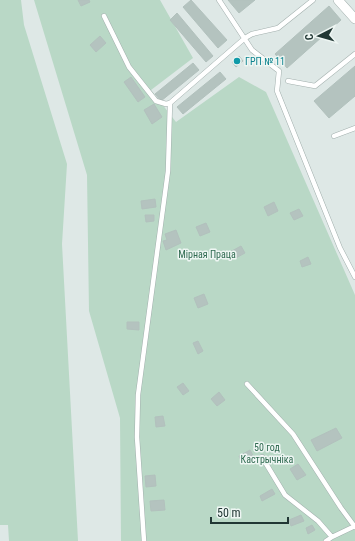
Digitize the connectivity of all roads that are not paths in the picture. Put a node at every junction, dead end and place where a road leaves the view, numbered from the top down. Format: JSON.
{"nodes":[{"id":1,"x":219,"y":0,"type":"edge"},
{"id":2,"x":313,"y":0,"type":"edge"},
{"id":3,"x":338,"y":0,"type":"edge"},
{"id":4,"x":104,"y":16,"type":"dead end"},
{"id":5,"x":355,"y":19,"type":"edge"},
{"id":6,"x":245,"y":38,"type":"junction"},
{"id":7,"x":355,"y":54,"type":"edge"},
{"id":8,"x":288,"y":81,"type":"dead end"},
{"id":9,"x":170,"y":103,"type":"junction"},
{"id":10,"x":355,"y":128,"type":"edge"},
{"id":11,"x":334,"y":136,"type":"dead end"},
{"id":12,"x":355,"y":277,"type":"edge"},
{"id":13,"x":247,"y":384,"type":"dead end"},
{"id":14,"x":262,"y":457,"type":"dead end"},
{"id":15,"x":355,"y":526,"type":"edge"},
{"id":16,"x":332,"y":537,"type":"junction"},
{"id":17,"x":144,"y":541,"type":"edge"},
{"id":18,"x":326,"y":541,"type":"edge"}],
"edges":[{"from":1,"to":6,"type":"lane"},
{"from":2,"to":6,"type":"lane"},
{"from":3,"to":5,"type":"street"},
{"from":4,"to":9,"type":"lane"},
{"from":6,"to":9,"type":"lane"},
{"from":6,"to":12,"type":"lane"},
{"from":7,"to":8,"type":"lane"},
{"from":9,"to":17,"type":"lane"},
{"from":10,"to":11,"type":"lane"},
{"from":13,"to":15,"type":"lane"},
{"from":14,"to":16,"type":"lane"},
{"from":15,"to":16,"type":"lane"},
{"from":16,"to":18,"type":"lane"}]}
